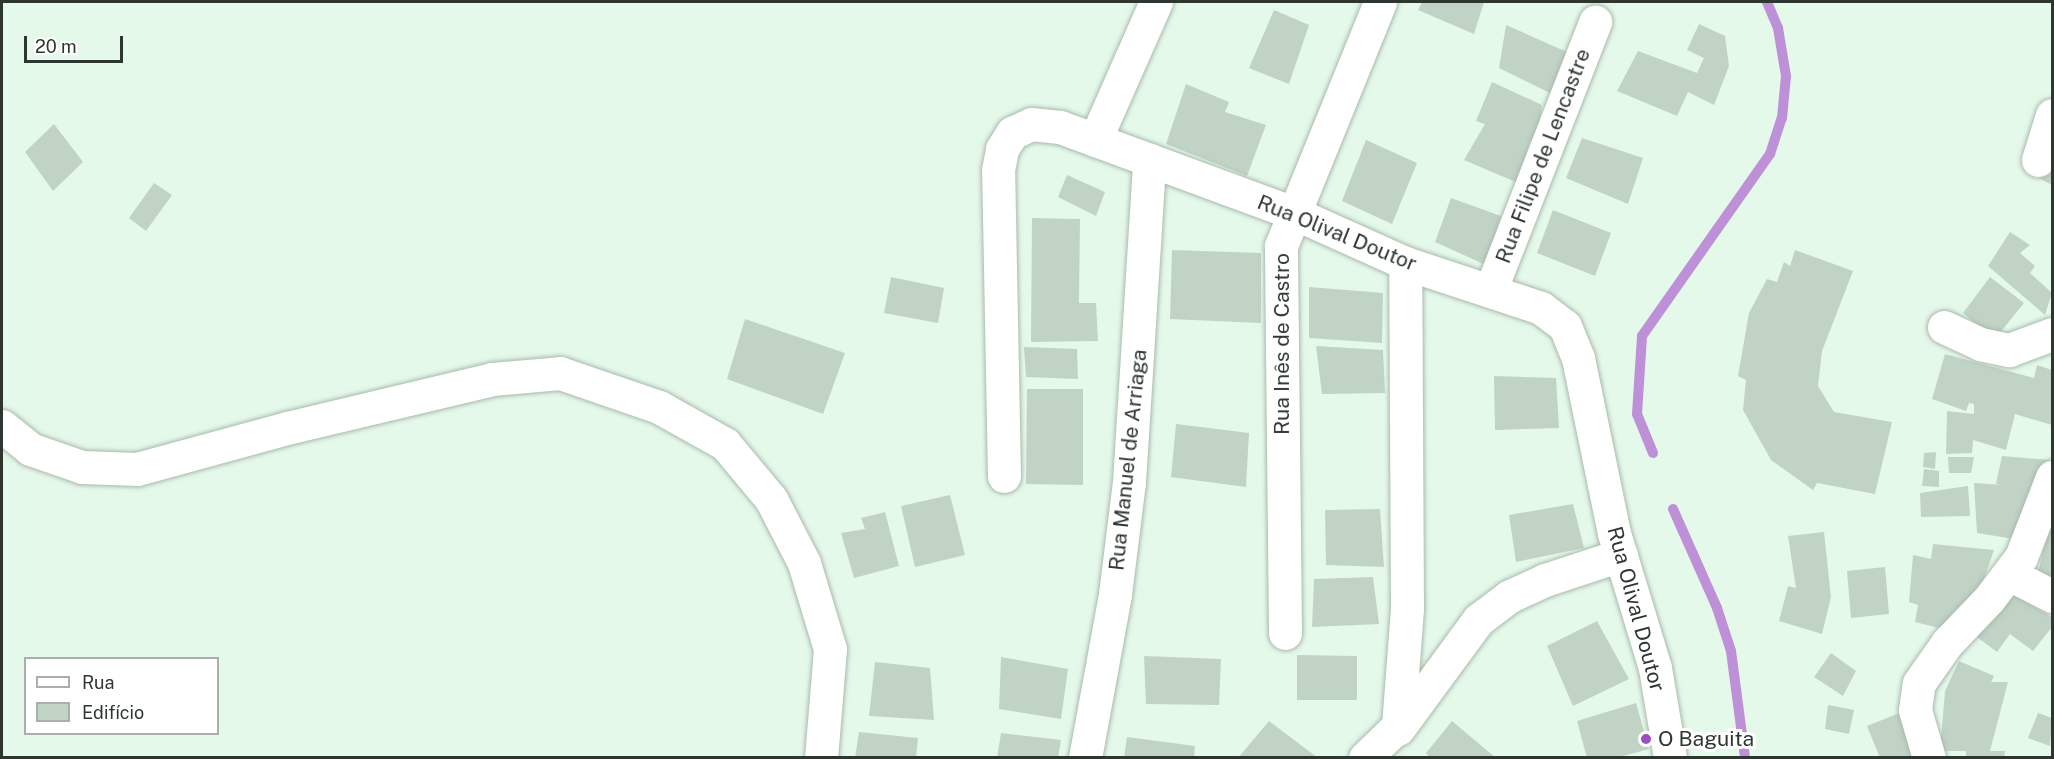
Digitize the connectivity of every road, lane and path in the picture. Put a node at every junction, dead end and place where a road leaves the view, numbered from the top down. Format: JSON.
{"nodes":[{"id":1,"x":1156,"y":2,"type":"edge"},
{"id":2,"x":1380,"y":2,"type":"edge"},
{"id":3,"x":1595,"y":22,"type":"dead end"},
{"id":4,"x":2052,"y":116,"type":"edge"},
{"id":5,"x":1095,"y":140,"type":"junction"},
{"id":6,"x":1149,"y":160,"type":"junction"},
{"id":7,"x":2038,"y":160,"type":"dead end"},
{"id":8,"x":1294,"y":213,"type":"junction"},
{"id":9,"x":1405,"y":263,"type":"junction"},
{"id":10,"x":1491,"y":290,"type":"junction"},
{"id":11,"x":1944,"y":327,"type":"dead end"},
{"id":12,"x":2052,"y":334,"type":"edge"},
{"id":13,"x":2,"y":426,"type":"edge"},
{"id":14,"x":1004,"y":476,"type":"dead end"},
{"id":15,"x":2052,"y":477,"type":"edge"},
{"id":16,"x":1621,"y":555,"type":"junction"},
{"id":17,"x":2009,"y":574,"type":"junction"},
{"id":18,"x":2052,"y":596,"type":"edge"},
{"id":19,"x":1285,"y":633,"type":"dead end"},
{"id":20,"x":1398,"y":742,"type":"edge"},
{"id":21,"x":821,"y":758,"type":"edge"},
{"id":22,"x":1085,"y":758,"type":"edge"},
{"id":23,"x":1365,"y":758,"type":"edge"},
{"id":24,"x":1670,"y":758,"type":"edge"},
{"id":25,"x":1929,"y":758,"type":"edge"}],
"edges":[{"from":1,"to":5,"type":"street"},
{"from":2,"to":8,"type":"street","name":"Rua Inês de Castro"},
{"from":3,"to":10,"type":"street","name":"Rua Filipe de Lencastre"},
{"from":4,"to":7,"type":"street"},
{"from":5,"to":6,"type":"street","name":"Rua Olival Doutor"},
{"from":5,"to":14,"type":"street","name":"Rua Olival Doutor"},
{"from":6,"to":8,"type":"street","name":"Rua Olival Doutor"},
{"from":6,"to":22,"type":"street","name":"Rua Manuel de Arriaga"},
{"from":8,"to":9,"type":"street","name":"Rua Olival Doutor"},
{"from":8,"to":19,"type":"street","name":"Rua Inês de Castro"},
{"from":9,"to":10,"type":"street","name":"Rua Olival Doutor"},
{"from":9,"to":20,"type":"street"},
{"from":10,"to":16,"type":"street","name":"Rua Olival Doutor"},
{"from":11,"to":12,"type":"street"},
{"from":13,"to":21,"type":"street"},
{"from":15,"to":17,"type":"street"},
{"from":16,"to":20,"type":"street"},
{"from":16,"to":24,"type":"street","name":"Rua Olival Doutor"},
{"from":17,"to":18,"type":"street"},
{"from":17,"to":25,"type":"street"},
{"from":20,"to":23,"type":"street"}]}
